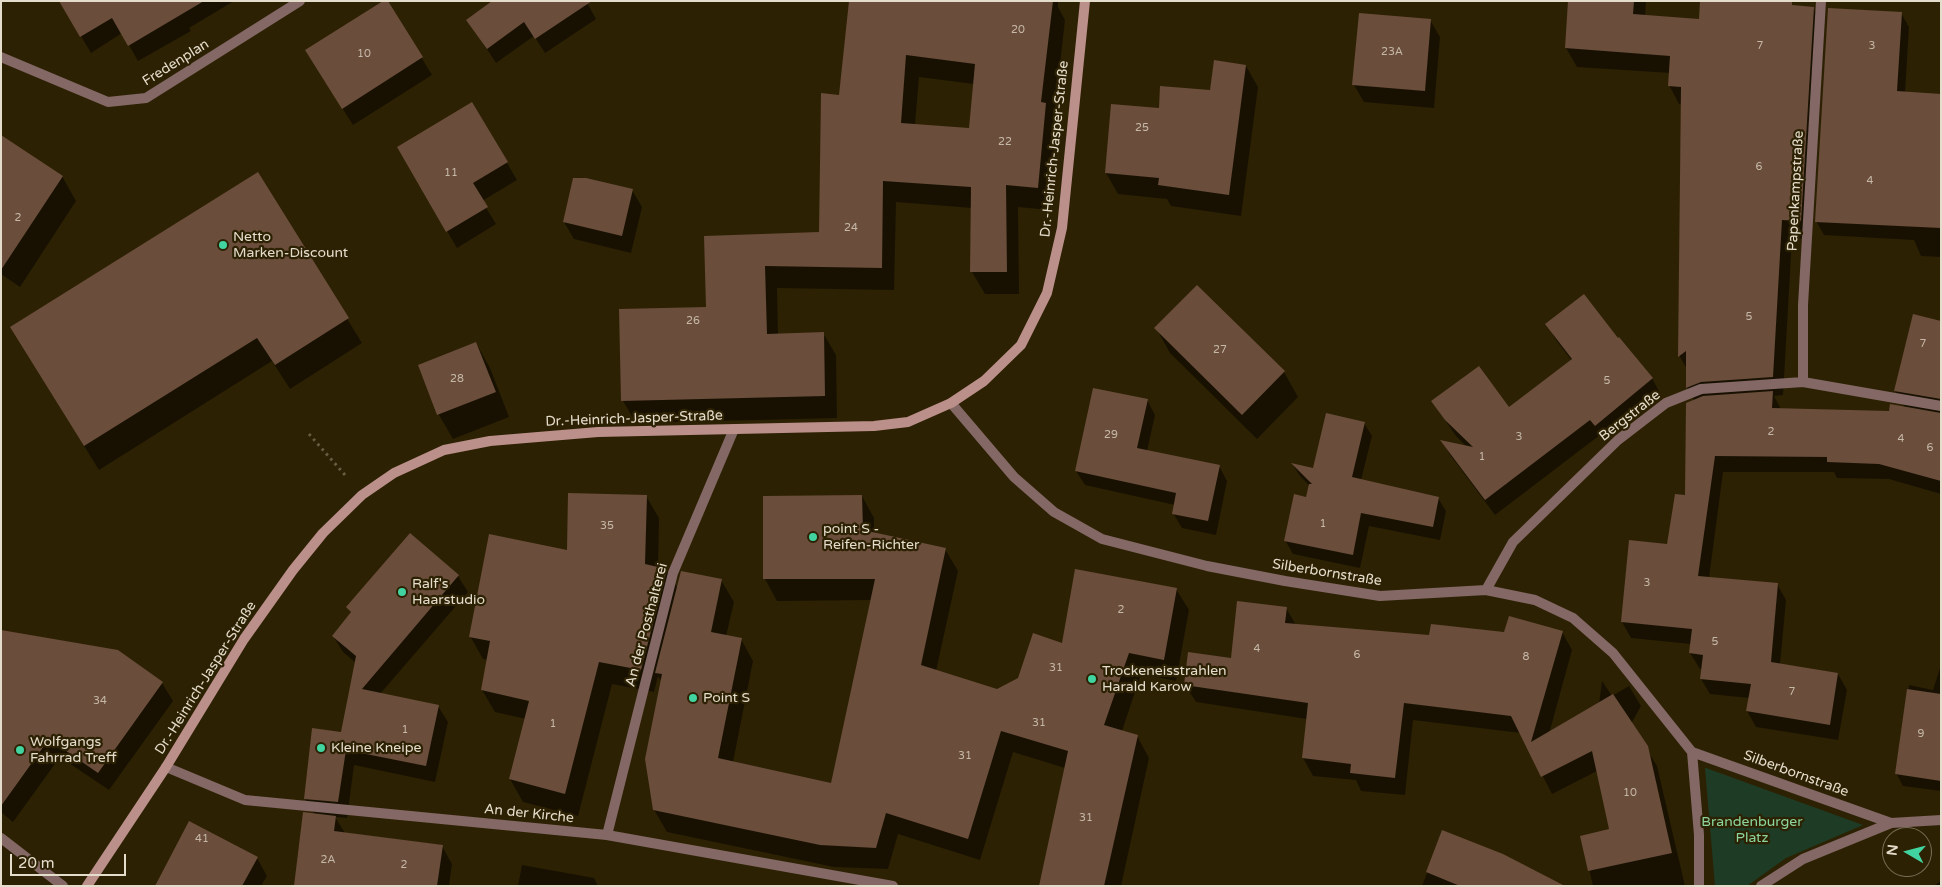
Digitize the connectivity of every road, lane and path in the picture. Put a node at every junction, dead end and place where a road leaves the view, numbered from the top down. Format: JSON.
{"nodes":[{"id":1,"x":300,"y":1,"type":"edge"},
{"id":2,"x":1085,"y":1,"type":"edge"},
{"id":3,"x":1821,"y":1,"type":"edge"},
{"id":4,"x":1,"y":57,"type":"edge"},
{"id":5,"x":1803,"y":382,"type":"junction"},
{"id":6,"x":951,"y":403,"type":"junction"},
{"id":7,"x":1941,"y":406,"type":"edge"},
{"id":8,"x":734,"y":429,"type":"junction"},
{"id":9,"x":309,"y":434,"type":"dead end"},
{"id":10,"x":362,"y":495,"type":"junction"},
{"id":11,"x":1486,"y":590,"type":"junction"},
{"id":12,"x":1692,"y":752,"type":"junction"},
{"id":13,"x":166,"y":767,"type":"junction"},
{"id":14,"x":1941,"y":820,"type":"edge"},
{"id":15,"x":1891,"y":823,"type":"junction"},
{"id":16,"x":607,"y":835,"type":"junction"},
{"id":17,"x":1,"y":838,"type":"edge"},
{"id":18,"x":63,"y":886,"type":"edge"},
{"id":19,"x":86,"y":886,"type":"edge"},
{"id":20,"x":893,"y":886,"type":"edge"},
{"id":21,"x":1700,"y":886,"type":"edge"},
{"id":22,"x":1761,"y":886,"type":"edge"}],
"edges":[{"from":1,"to":4,"type":"street","name":"Fredenplan"},
{"from":2,"to":6,"type":"main road","name":"Dr.-Heinrich-Jasper-Straße"},
{"from":3,"to":5,"type":"street","name":"Papenkampstraße"},
{"from":5,"to":7,"type":"street","name":"Bergstraße"},
{"from":5,"to":11,"type":"street","name":"Bergstraße"},
{"from":6,"to":8,"type":"main road","name":"Dr.-Heinrich-Jasper-Straße"},
{"from":6,"to":11,"type":"street","name":"Silberbornstraße"},
{"from":8,"to":10,"type":"main road","name":"Dr.-Heinrich-Jasper-Straße"},
{"from":8,"to":16,"type":"street","name":"An der Posthalterei"},
{"from":9,"to":10,"type":"path"},
{"from":10,"to":13,"type":"main road","name":"Dr.-Heinrich-Jasper-Straße"},
{"from":11,"to":12,"type":"street","name":"Silberbornstraße"},
{"from":12,"to":15,"type":"street","name":"Silberbornstraße"},
{"from":12,"to":21,"type":"street"},
{"from":13,"to":16,"type":"street","name":"An der Kirche"},
{"from":13,"to":19,"type":"main road","name":"Dr.-Heinrich-Jasper-Straße"},
{"from":14,"to":15,"type":"street","name":"Silberbornstraße"},
{"from":15,"to":22,"type":"street","name":"Silberbornstraße"},
{"from":16,"to":20,"type":"street","name":"An der Kirche"},
{"from":17,"to":18,"type":"street"}]}
